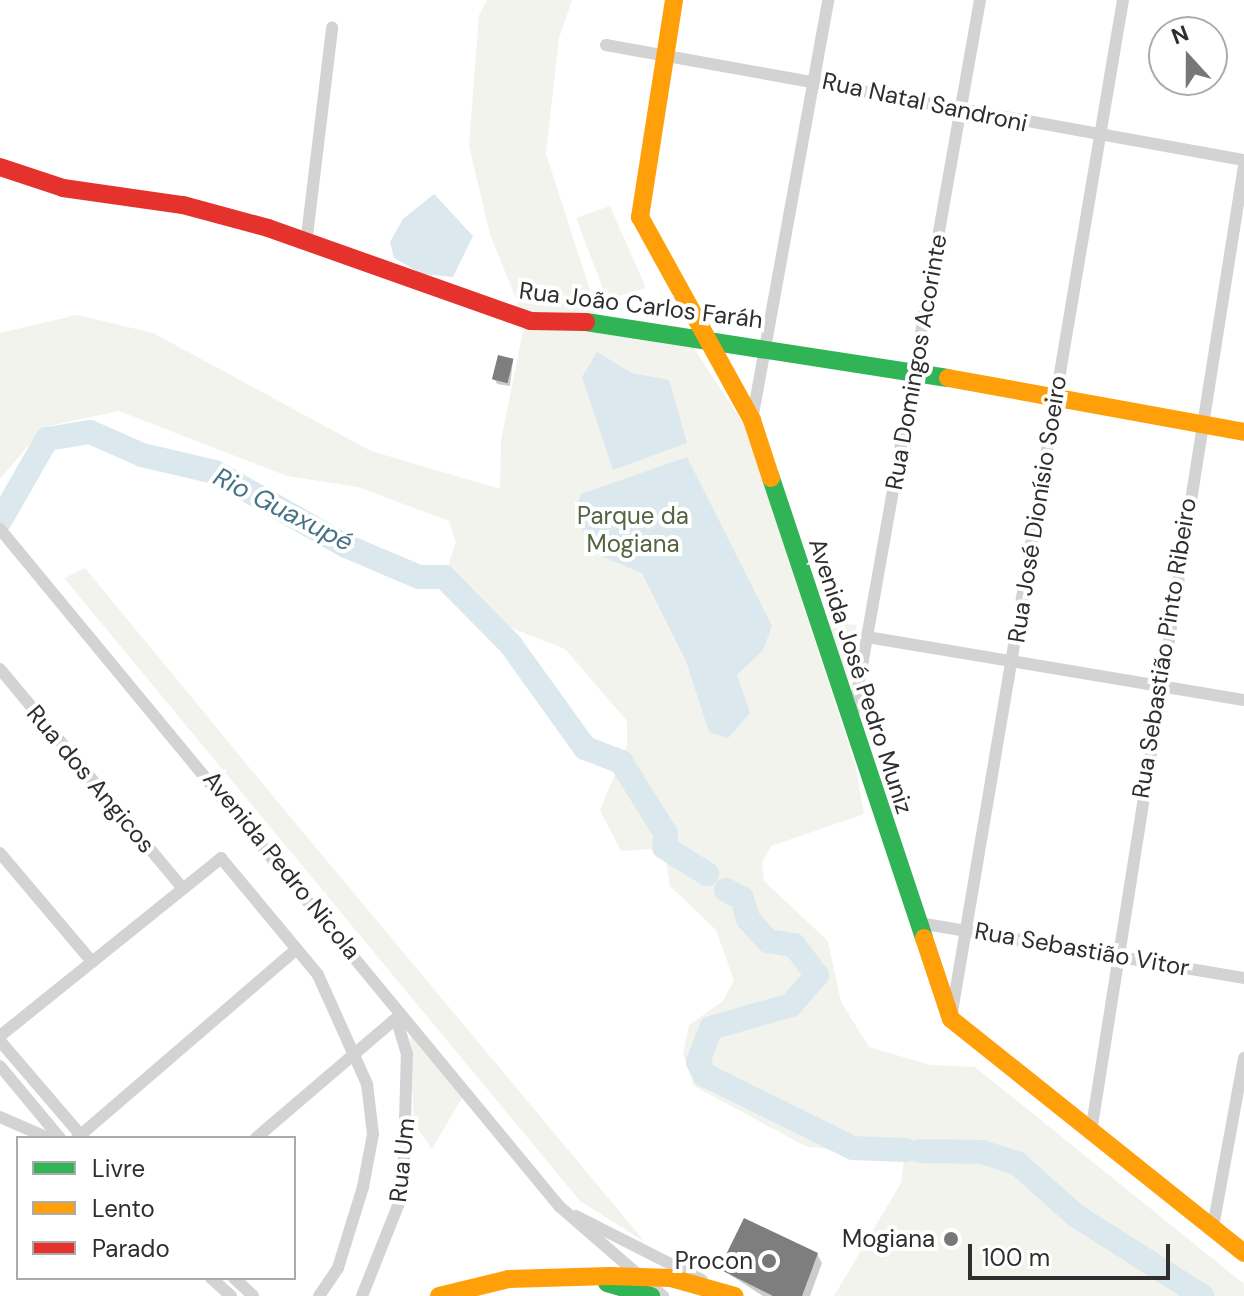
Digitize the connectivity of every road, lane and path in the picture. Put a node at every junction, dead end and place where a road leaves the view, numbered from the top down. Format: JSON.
{"nodes":[{"id":1,"x":674,"y":0,"type":"edge"},
{"id":2,"x":828,"y":0,"type":"edge"},
{"id":3,"x":980,"y":0,"type":"edge"},
{"id":4,"x":1123,"y":0,"type":"edge"},
{"id":5,"x":332,"y":28,"type":"dead end"},
{"id":6,"x":606,"y":45,"type":"dead end"},
{"id":7,"x":666,"y":54,"type":"junction"},
{"id":8,"x":814,"y":79,"type":"junction"},
{"id":9,"x":960,"y":111,"type":"junction"},
{"id":10,"x":1099,"y":135,"type":"junction"},
{"id":11,"x":1244,"y":163,"type":"edge"},
{"id":12,"x":0,"y":167,"type":"edge"},
{"id":13,"x":306,"y":244,"type":"junction"},
{"id":14,"x":705,"y":336,"type":"junction"},
{"id":15,"x":765,"y":345,"type":"junction"},
{"id":16,"x":914,"y":371,"type":"junction"},
{"id":17,"x":1055,"y":396,"type":"junction"},
{"id":18,"x":752,"y":420,"type":"junction"},
{"id":19,"x":1198,"y":425,"type":"junction"},
{"id":20,"x":1244,"y":432,"type":"edge"},
{"id":21,"x":0,"y":529,"type":"edge"},
{"id":22,"x":867,"y":637,"type":"junction"},
{"id":23,"x":1012,"y":661,"type":"junction"},
{"id":24,"x":0,"y":669,"type":"edge"},
{"id":25,"x":1156,"y":686,"type":"junction"},
{"id":26,"x":1244,"y":700,"type":"edge"},
{"id":27,"x":851,"y":723,"type":"junction"},
{"id":28,"x":0,"y":853,"type":"edge"},
{"id":29,"x":183,"y":889,"type":"junction"},
{"id":30,"x":919,"y":923,"type":"junction"},
{"id":31,"x":964,"y":928,"type":"junction"},
{"id":32,"x":297,"y":949,"type":"junction"},
{"id":33,"x":1120,"y":957,"type":"junction"},
{"id":34,"x":92,"y":962,"type":"junction"},
{"id":35,"x":1244,"y":978,"type":"edge"},
{"id":36,"x":399,"y":1016,"type":"junction"},
{"id":37,"x":951,"y":1019,"type":"junction"},
{"id":38,"x":0,"y":1039,"type":"edge"},
{"id":39,"x":360,"y":1054,"type":"junction"},
{"id":40,"x":1244,"y":1058,"type":"edge"},
{"id":41,"x":0,"y":1066,"type":"edge"},
{"id":42,"x":0,"y":1117,"type":"edge"},
{"id":43,"x":1091,"y":1132,"type":"junction"},
{"id":44,"x":43,"y":1136,"type":"edge"},
{"id":45,"x":58,"y":1136,"type":"edge"},
{"id":46,"x":79,"y":1136,"type":"edge"},
{"id":47,"x":81,"y":1136,"type":"edge"},
{"id":48,"x":258,"y":1136,"type":"edge"},
{"id":49,"x":559,"y":1206,"type":"junction"},
{"id":50,"x":1213,"y":1227,"type":"junction"},
{"id":51,"x":1244,"y":1253,"type":"edge"},
{"id":52,"x":612,"y":1268,"type":"junction"},
{"id":53,"x":645,"y":1276,"type":"junction"},
{"id":54,"x":585,"y":1277,"type":"junction"},
{"id":55,"x":213,"y":1280,"type":"edge"},
{"id":56,"x":236,"y":1280,"type":"edge"},
{"id":57,"x":732,"y":1295,"type":"edge"},
{"id":58,"x":231,"y":1296,"type":"edge"},
{"id":59,"x":253,"y":1296,"type":"edge"},
{"id":60,"x":319,"y":1296,"type":"edge"},
{"id":61,"x":362,"y":1296,"type":"edge"},
{"id":62,"x":439,"y":1296,"type":"edge"},
{"id":63,"x":651,"y":1296,"type":"edge"},
{"id":64,"x":663,"y":1296,"type":"edge"}],
"edges":[{"from":1,"to":7,"type":"street","name":"Avenida José Pedro Muniz"},
{"from":2,"to":8,"type":"street"},
{"from":3,"to":9,"type":"street","name":"Rua Domingos Acorinte"},
{"from":4,"to":10,"type":"street","name":"Rua José Dionísio Soeiro"},
{"from":5,"to":13,"type":"street"},
{"from":6,"to":7,"type":"street","name":"Rua Natal Sandroni"},
{"from":7,"to":8,"type":"street","name":"Rua Natal Sandroni"},
{"from":7,"to":14,"type":"street","name":"Avenida José Pedro Muniz"},
{"from":8,"to":9,"type":"street","name":"Rua Natal Sandroni"},
{"from":8,"to":15,"type":"street"},
{"from":9,"to":10,"type":"street","name":"Rua Natal Sandroni"},
{"from":9,"to":16,"type":"street","name":"Rua Domingos Acorinte"},
{"from":10,"to":11,"type":"street","name":"Rua Natal Sandroni"},
{"from":10,"to":17,"type":"street","name":"Rua José Dionísio Soeiro"},
{"from":11,"to":19,"type":"street","name":"Rua Sebastião Pinto Ribeiro"},
{"from":12,"to":13,"type":"street","name":"Rua João Carlos Faráh"},
{"from":13,"to":14,"type":"street","name":"Rua João Carlos Faráh"},
{"from":14,"to":15,"type":"street","name":"Rua João Carlos Faráh"},
{"from":14,"to":18,"type":"street","name":"Avenida José Pedro Muniz"},
{"from":15,"to":16,"type":"street","name":"Rua João Carlos Faráh"},
{"from":15,"to":18,"type":"street"},
{"from":16,"to":17,"type":"street","name":"Rua João Carlos Faráh"},
{"from":16,"to":22,"type":"street","name":"Rua Domingos Acorinte"},
{"from":17,"to":19,"type":"street","name":"Rua João Carlos Faráh"},
{"from":17,"to":23,"type":"street","name":"Rua José Dionísio Soeiro"},
{"from":18,"to":27,"type":"street","name":"Avenida José Pedro Muniz"},
{"from":19,"to":20,"type":"street","name":"Rua João Carlos Faráh"},
{"from":19,"to":25,"type":"street","name":"Rua Sebastião Pinto Ribeiro"},
{"from":21,"to":36,"type":"street","name":"Avenida Pedro Nicola"},
{"from":22,"to":23,"type":"street"},
{"from":22,"to":27,"type":"street","name":"Rua Domingos Acorinte"},
{"from":23,"to":25,"type":"street"},
{"from":23,"to":31,"type":"street","name":"Rua José Dionísio Soeiro"},
{"from":24,"to":29,"type":"street","name":"Rua dos Angicos"},
{"from":25,"to":26,"type":"street"},
{"from":25,"to":33,"type":"street","name":"Rua Sebastião Pinto Ribeiro"},
{"from":27,"to":30,"type":"street","name":"Avenida José Pedro Muniz"},
{"from":28,"to":34,"type":"street"},
{"from":29,"to":32,"type":"street"},
{"from":29,"to":34,"type":"street"},
{"from":30,"to":31,"type":"street","name":"Rua Sebastião Vitor"},
{"from":30,"to":37,"type":"street","name":"Avenida José Pedro Muniz"},
{"from":31,"to":33,"type":"street","name":"Rua Sebastião Vitor"},
{"from":31,"to":37,"type":"street","name":"Rua José Dionísio Soeiro"},
{"from":32,"to":39,"type":"street"},
{"from":32,"to":47,"type":"street"},
{"from":33,"to":35,"type":"street","name":"Rua Sebastião Vitor"},
{"from":33,"to":43,"type":"street","name":"Rua Sebastião Pinto Ribeiro"},
{"from":34,"to":38,"type":"street"},
{"from":36,"to":39,"type":"street"},
{"from":36,"to":49,"type":"street","name":"Avenida Pedro Nicola"},
{"from":36,"to":61,"type":"street","name":"Rua Um"},
{"from":37,"to":43,"type":"street"},
{"from":38,"to":46,"type":"street"},
{"from":39,"to":48,"type":"street"},
{"from":39,"to":60,"type":"street"},
{"from":40,"to":50,"type":"street"},
{"from":41,"to":45,"type":"street"},
{"from":42,"to":44,"type":"street"},
{"from":43,"to":50,"type":"street"},
{"from":49,"to":52,"type":"street","name":"Avenida Pedro Nicola"},
{"from":49,"to":57,"type":"street","name":"Avenida Pedro Nicola"},
{"from":50,"to":51,"type":"street"},
{"from":52,"to":53,"type":"street"},
{"from":52,"to":54,"type":"street"},
{"from":53,"to":57,"type":"street"},
{"from":53,"to":64,"type":"street"},
{"from":54,"to":62,"type":"street"},
{"from":54,"to":63,"type":"street"},
{"from":55,"to":58,"type":"street"},
{"from":56,"to":59,"type":"street"}]}
